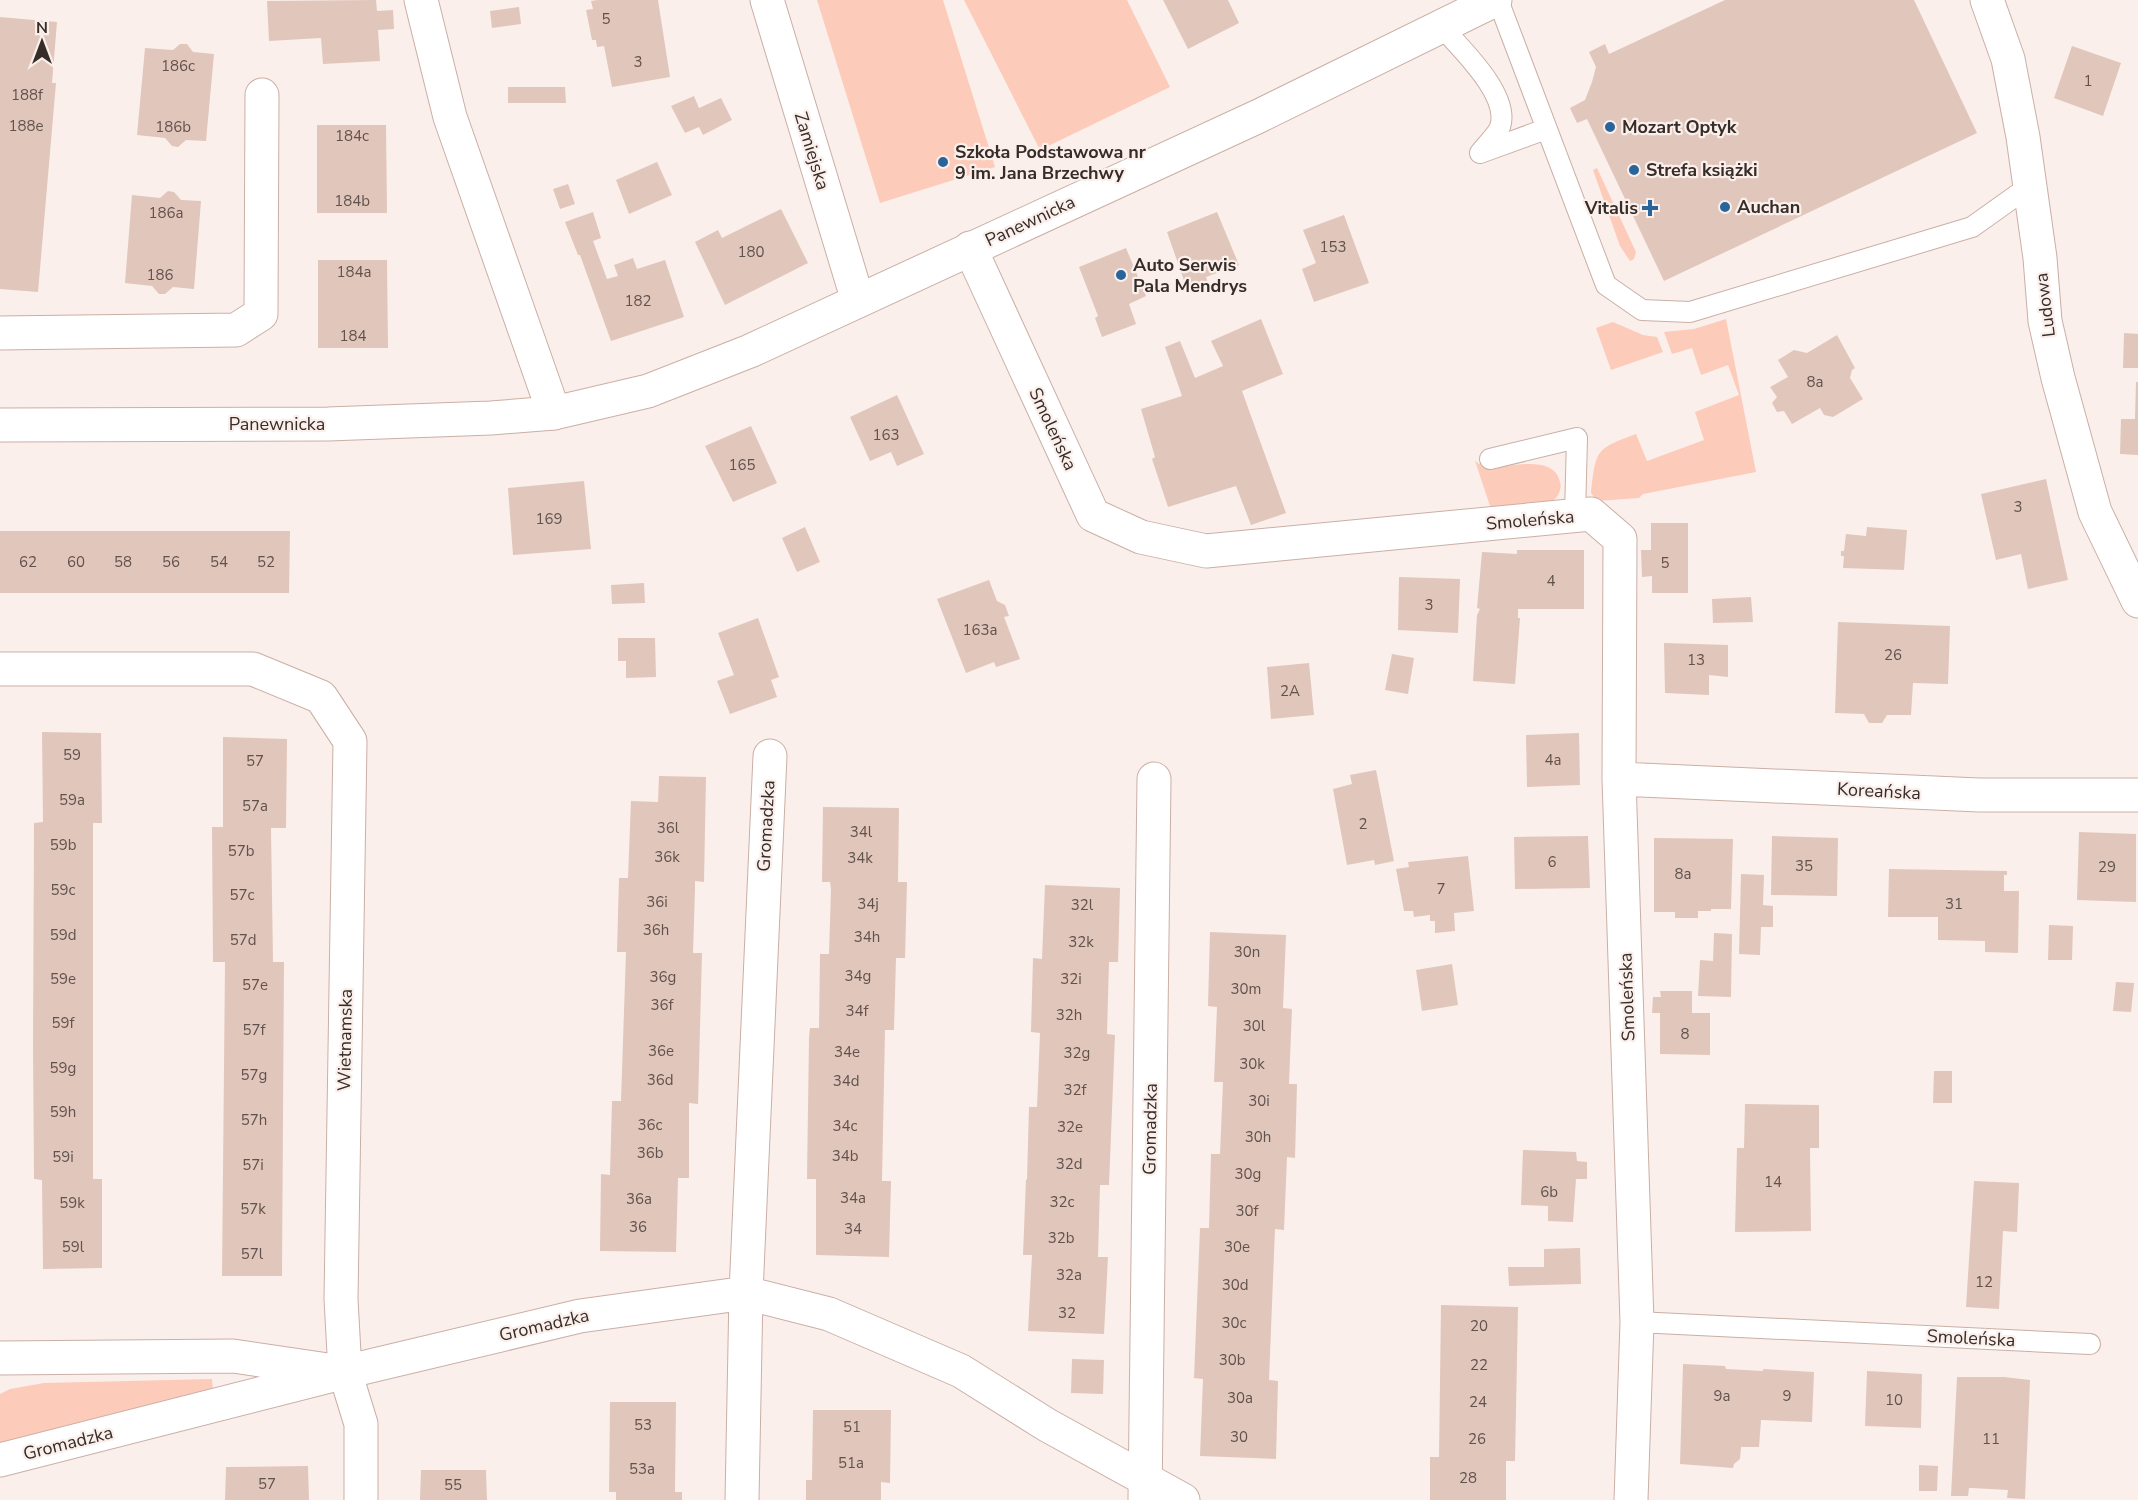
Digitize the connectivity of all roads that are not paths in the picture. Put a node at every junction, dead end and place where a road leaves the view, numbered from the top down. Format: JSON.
{"nodes":[{"id":1,"x":421,"y":0,"type":"edge"},
{"id":2,"x":766,"y":0,"type":"edge"},
{"id":3,"x":1497,"y":0,"type":"edge"},
{"id":4,"x":1987,"y":0,"type":"edge"},
{"id":5,"x":1441,"y":26,"type":"junction"},
{"id":6,"x":262,"y":95,"type":"dead end"},
{"id":7,"x":1546,"y":129,"type":"junction"},
{"id":8,"x":2031,"y":185,"type":"junction"},
{"id":9,"x":970,"y":248,"type":"junction"},
{"id":10,"x":858,"y":301,"type":"junction"},
{"id":11,"x":0,"y":333,"type":"edge"},
{"id":12,"x":554,"y":412,"type":"junction"},
{"id":13,"x":0,"y":425,"type":"edge"},
{"id":14,"x":1490,"y":459,"type":"dead end"},
{"id":15,"x":1575,"y":516,"type":"junction"},
{"id":16,"x":2138,"y":601,"type":"edge"},
{"id":17,"x":0,"y":669,"type":"edge"},
{"id":18,"x":770,"y":756,"type":"dead end"},
{"id":19,"x":1154,"y":779,"type":"dead end"},
{"id":20,"x":1619,"y":779,"type":"junction"},
{"id":21,"x":2138,"y":795,"type":"edge"},
{"id":22,"x":746,"y":1293,"type":"junction"},
{"id":23,"x":1636,"y":1322,"type":"junction"},
{"id":24,"x":2090,"y":1344,"type":"dead end"},
{"id":25,"x":0,"y":1358,"type":"edge"},
{"id":26,"x":345,"y":1372,"type":"junction"},
{"id":27,"x":0,"y":1460,"type":"edge"},
{"id":28,"x":1145,"y":1490,"type":"edge"},
{"id":29,"x":361,"y":1500,"type":"edge"},
{"id":30,"x":742,"y":1500,"type":"edge"},
{"id":31,"x":1183,"y":1500,"type":"edge"},
{"id":32,"x":1631,"y":1500,"type":"edge"}],
"edges":[{"from":1,"to":12,"type":"street"},
{"from":2,"to":10,"type":"street","name":"Zamiejska"},
{"from":3,"to":5,"type":"street","name":"Panewnicka"},
{"from":3,"to":7,"type":"lane"},
{"from":4,"to":8,"type":"street","name":"Ludowa"},
{"from":5,"to":7,"type":"lane"},
{"from":5,"to":9,"type":"street","name":"Panewnicka"},
{"from":6,"to":11,"type":"street"},
{"from":7,"to":8,"type":"lane"},
{"from":8,"to":16,"type":"street","name":"Ludowa"},
{"from":9,"to":10,"type":"street","name":"Panewnicka"},
{"from":9,"to":15,"type":"street","name":"Smoleńska"},
{"from":10,"to":12,"type":"street","name":"Panewnicka"},
{"from":12,"to":13,"type":"street","name":"Panewnicka"},
{"from":14,"to":15,"type":"lane"},
{"from":15,"to":20,"type":"street","name":"Smoleńska"},
{"from":17,"to":26,"type":"street","name":"Wietnamska"},
{"from":18,"to":22,"type":"street","name":"Gromadzka"},
{"from":19,"to":28,"type":"street","name":"Gromadzka"},
{"from":20,"to":21,"type":"street","name":"Koreańska"},
{"from":20,"to":23,"type":"street","name":"Smoleńska"},
{"from":22,"to":26,"type":"street","name":"Gromadzka"},
{"from":22,"to":28,"type":"street","name":"Gromadzka"},
{"from":22,"to":30,"type":"street","name":"Gromadzka"},
{"from":23,"to":24,"type":"lane","name":"Smoleńska"},
{"from":23,"to":32,"type":"street","name":"Smoleńska"},
{"from":25,"to":26,"type":"street"},
{"from":26,"to":27,"type":"street","name":"Gromadzka"},
{"from":26,"to":29,"type":"street"},
{"from":28,"to":31,"type":"street","name":"Gromadzka"}]}
